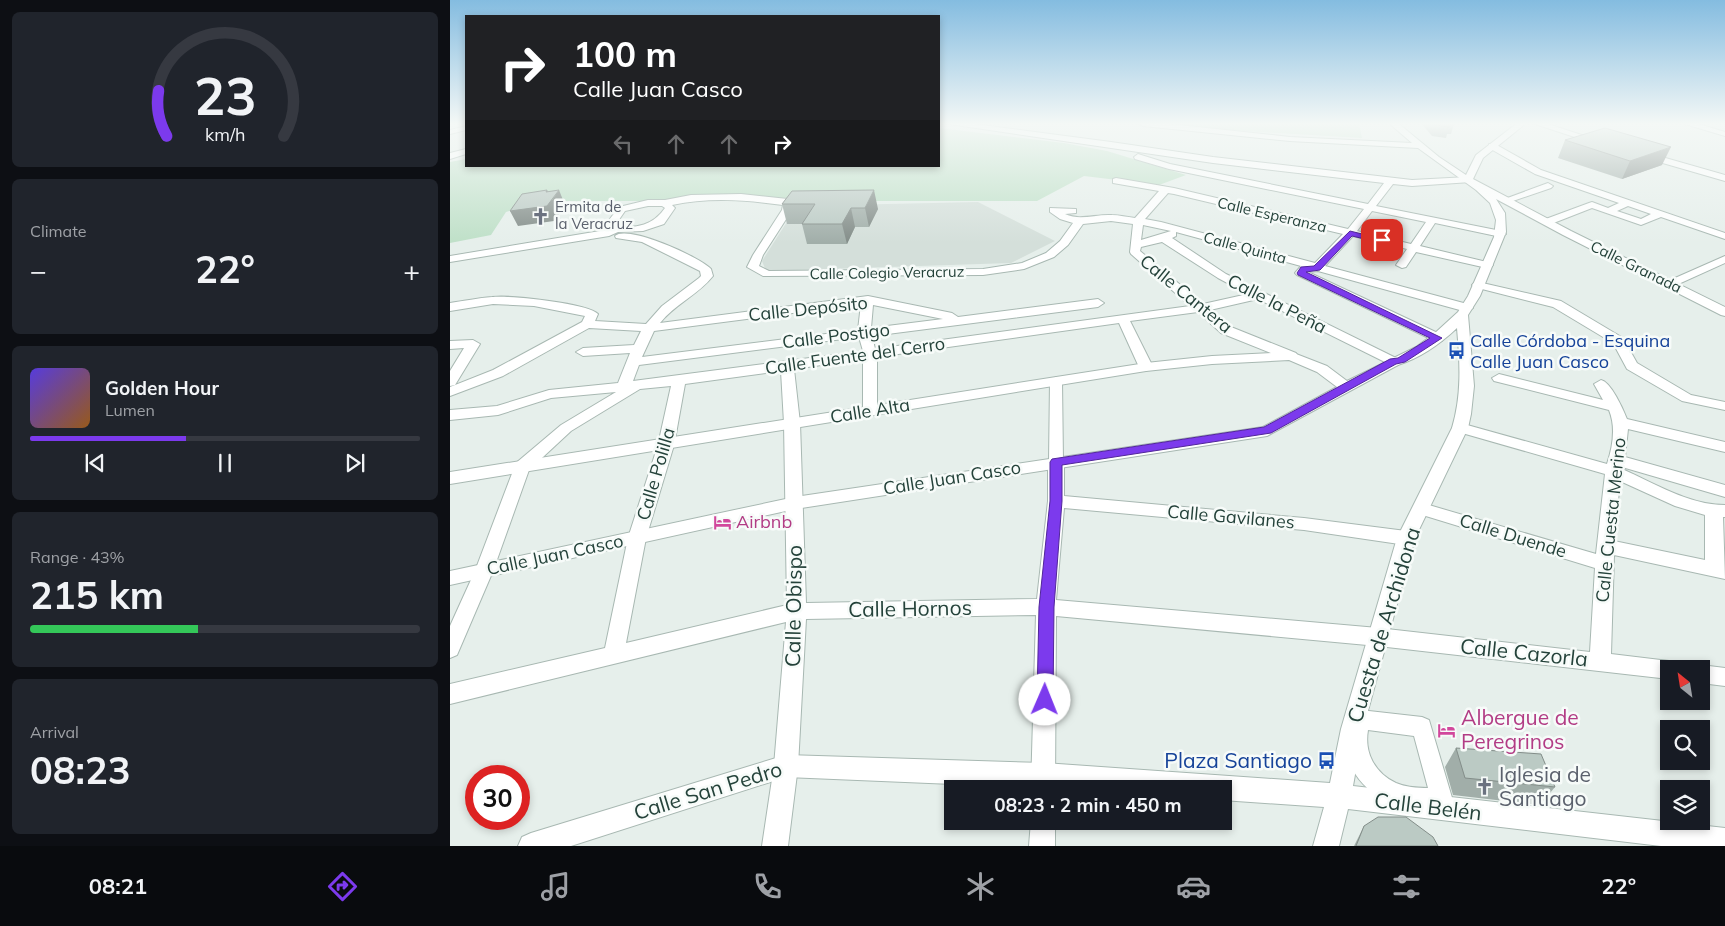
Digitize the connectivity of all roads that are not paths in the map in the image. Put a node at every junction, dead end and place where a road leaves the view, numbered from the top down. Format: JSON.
{"nodes":[{"id":1,"x":1161,"y":163,"type":"edge"},
{"id":2,"x":1244,"y":163,"type":"edge"},
{"id":3,"x":1442,"y":163,"type":"edge"},
{"id":4,"x":1476,"y":163,"type":"edge"},
{"id":5,"x":1523,"y":163,"type":"edge"},
{"id":6,"x":1675,"y":163,"type":"edge"},
{"id":7,"x":1725,"y":178,"type":"edge"},
{"id":8,"x":1391,"y":180,"type":"junction"},
{"id":9,"x":1468,"y":180,"type":"junction"},
{"id":10,"x":1116,"y":181,"type":"dead end"},
{"id":11,"x":1548,"y":186,"type":"dead end"},
{"id":12,"x":1165,"y":190,"type":"junction"},
{"id":13,"x":1507,"y":200,"type":"junction"},
{"id":14,"x":665,"y":203,"type":"junction"},
{"id":15,"x":788,"y":203,"type":"junction"},
{"id":16,"x":804,"y":203,"type":"edge"},
{"id":17,"x":1627,"y":203,"type":"junction"},
{"id":18,"x":1370,"y":209,"type":"junction"},
{"id":19,"x":1073,"y":211,"type":"dead end"},
{"id":20,"x":1608,"y":211,"type":"junction"},
{"id":21,"x":1660,"y":214,"type":"junction"},
{"id":22,"x":1432,"y":220,"type":"junction"},
{"id":23,"x":1138,"y":221,"type":"junction"},
{"id":24,"x":1079,"y":222,"type":"junction"},
{"id":25,"x":1501,"y":222,"type":"junction"},
{"id":26,"x":1548,"y":222,"type":"junction"},
{"id":27,"x":1180,"y":230,"type":"junction"},
{"id":28,"x":612,"y":231,"type":"junction"},
{"id":29,"x":1350,"y":234,"type":"junction"},
{"id":30,"x":1500,"y":234,"type":"junction"},
{"id":31,"x":1725,"y":236,"type":"edge"},
{"id":32,"x":1164,"y":238,"type":"junction"},
{"id":33,"x":1136,"y":244,"type":"junction"},
{"id":34,"x":1414,"y":247,"type":"junction"},
{"id":35,"x":450,"y":259,"type":"edge"},
{"id":36,"x":1725,"y":259,"type":"edge"},
{"id":37,"x":1402,"y":265,"type":"dead end"},
{"id":38,"x":1487,"y":265,"type":"junction"},
{"id":39,"x":1317,"y":268,"type":"junction"},
{"id":40,"x":1670,"y":284,"type":"junction"},
{"id":41,"x":1478,"y":285,"type":"junction"},
{"id":42,"x":1260,"y":295,"type":"junction"},
{"id":43,"x":868,"y":300,"type":"junction"},
{"id":44,"x":1098,"y":303,"type":"dead end"},
{"id":45,"x":450,"y":307,"type":"edge"},
{"id":46,"x":1200,"y":308,"type":"junction"},
{"id":47,"x":1464,"y":312,"type":"junction"},
{"id":48,"x":1725,"y":312,"type":"edge"},
{"id":49,"x":1123,"y":319,"type":"junction"},
{"id":50,"x":965,"y":320,"type":"junction"},
{"id":51,"x":587,"y":324,"type":"junction"},
{"id":52,"x":648,"y":328,"type":"junction"},
{"id":53,"x":864,"y":331,"type":"junction"},
{"id":54,"x":1026,"y":332,"type":"junction"},
{"id":55,"x":1437,"y":338,"type":"junction"},
{"id":56,"x":450,"y":344,"type":"edge"},
{"id":57,"x":639,"y":349,"type":"junction"},
{"id":58,"x":583,"y":352,"type":"dead end"},
{"id":59,"x":1465,"y":352,"type":"junction"},
{"id":60,"x":870,"y":354,"type":"junction"},
{"id":61,"x":1291,"y":356,"type":"junction"},
{"id":62,"x":634,"y":362,"type":"junction"},
{"id":63,"x":1393,"y":362,"type":"junction"},
{"id":64,"x":787,"y":365,"type":"junction"},
{"id":65,"x":1146,"y":367,"type":"junction"},
{"id":66,"x":1499,"y":378,"type":"dead end"},
{"id":67,"x":1056,"y":381,"type":"junction"},
{"id":68,"x":450,"y":382,"type":"edge"},
{"id":69,"x":679,"y":382,"type":"junction"},
{"id":70,"x":1601,"y":384,"type":"dead end"},
{"id":71,"x":630,"y":386,"type":"junction"},
{"id":72,"x":1346,"y":387,"type":"junction"},
{"id":73,"x":450,"y":392,"type":"edge"},
{"id":74,"x":1615,"y":406,"type":"junction"},
{"id":75,"x":1725,"y":406,"type":"edge"},
{"id":76,"x":870,"y":412,"type":"junction"},
{"id":77,"x":450,"y":416,"type":"edge"},
{"id":78,"x":1620,"y":422,"type":"junction"},
{"id":79,"x":792,"y":423,"type":"junction"},
{"id":80,"x":1460,"y":428,"type":"junction"},
{"id":81,"x":666,"y":445,"type":"junction"},
{"id":82,"x":1725,"y":447,"type":"edge"},
{"id":83,"x":1056,"y":462,"type":"junction"},
{"id":84,"x":1615,"y":465,"type":"junction"},
{"id":85,"x":522,"y":468,"type":"junction"},
{"id":86,"x":450,"y":478,"type":"edge"},
{"id":87,"x":1725,"y":491,"type":"edge"},
{"id":88,"x":1056,"y":501,"type":"junction"},
{"id":89,"x":795,"y":503,"type":"junction"},
{"id":90,"x":1422,"y":509,"type":"junction"},
{"id":91,"x":1719,"y":511,"type":"edge"},
{"id":92,"x":637,"y":538,"type":"junction"},
{"id":93,"x":1406,"y":538,"type":"junction"},
{"id":94,"x":1605,"y":555,"type":"junction"},
{"id":95,"x":484,"y":571,"type":"junction"},
{"id":96,"x":1719,"y":571,"type":"edge"},
{"id":97,"x":450,"y":578,"type":"edge"},
{"id":98,"x":1046,"y":607,"type":"junction"},
{"id":99,"x":796,"y":611,"type":"junction"},
{"id":100,"x":1378,"y":637,"type":"junction"},
{"id":101,"x":450,"y":648,"type":"edge"},
{"id":102,"x":614,"y":654,"type":"junction"},
{"id":103,"x":1600,"y":661,"type":"junction"},
{"id":104,"x":1660,"y":669,"type":"edge"},
{"id":105,"x":1710,"y":675,"type":"edge"},
{"id":106,"x":1725,"y":677,"type":"edge"},
{"id":107,"x":450,"y":694,"type":"edge"},
{"id":108,"x":786,"y":766,"type":"junction"},
{"id":109,"x":1432,"y":766,"type":"joint"},
{"id":110,"x":1012,"y":780,"type":"edge"},
{"id":111,"x":1044,"y":780,"type":"edge"},
{"id":112,"x":1232,"y":791,"type":"edge"},
{"id":113,"x":1339,"y":796,"type":"junction"},
{"id":114,"x":1043,"y":830,"type":"edge"},
{"id":115,"x":1664,"y":840,"type":"edge"},
{"id":116,"x":1725,"y":841,"type":"edge"},
{"id":117,"x":531,"y":846,"type":"edge"},
{"id":118,"x":775,"y":846,"type":"edge"},
{"id":119,"x":1042,"y":846,"type":"edge"},
{"id":120,"x":1326,"y":846,"type":"edge"}],
"edges":[{"from":1,"to":18,"type":"street"},
{"from":2,"to":8,"type":"street"},
{"from":3,"to":9,"type":"street"},
{"from":4,"to":9,"type":"street"},
{"from":5,"to":17,"type":"street"},
{"from":6,"to":7,"type":"street"},
{"from":8,"to":9,"type":"street"},
{"from":8,"to":18,"type":"street"},
{"from":9,"to":13,"type":"street","name":"Calle Granada"},
{"from":9,"to":25,"type":"street"},
{"from":10,"to":12,"type":"street","name":"Calle Esperanza"},
{"from":11,"to":13,"type":"street"},
{"from":12,"to":23,"type":"street"},
{"from":12,"to":29,"type":"street","name":"Calle Esperanza"},
{"from":13,"to":26,"type":"street","name":"Calle Granada"},
{"from":14,"to":15,"type":"street"},
{"from":14,"to":28,"type":"street"},
{"from":14,"to":28,"type":"street"},
{"from":15,"to":16,"type":"street"},
{"from":15,"to":24,"type":"street","name":"Calle Colegio Veracruz"},
{"from":17,"to":20,"type":"street"},
{"from":17,"to":21,"type":"street"},
{"from":18,"to":22,"type":"street"},
{"from":18,"to":29,"type":"street"},
{"from":19,"to":24,"type":"street"},
{"from":20,"to":21,"type":"street"},
{"from":20,"to":26,"type":"street"},
{"from":21,"to":31,"type":"street"},
{"from":22,"to":30,"type":"street"},
{"from":22,"to":34,"type":"street"},
{"from":23,"to":24,"type":"street"},
{"from":23,"to":27,"type":"street","name":"Calle Quinta"},
{"from":23,"to":33,"type":"street","name":"Calle Cantera"},
{"from":25,"to":26,"type":"street","name":"Calle Granada"},
{"from":25,"to":30,"type":"street"},
{"from":26,"to":40,"type":"street","name":"Calle Granada"},
{"from":27,"to":32,"type":"street"},
{"from":27,"to":39,"type":"street","name":"Calle Quinta"},
{"from":28,"to":35,"type":"street"},
{"from":28,"to":52,"type":"street"},
{"from":29,"to":34,"type":"street","name":"Calle Esperanza"},
{"from":29,"to":39,"type":"street"},
{"from":30,"to":38,"type":"street"},
{"from":32,"to":33,"type":"street"},
{"from":32,"to":42,"type":"street","name":"Calle la Peña"},
{"from":33,"to":46,"type":"street","name":"Calle Cantera"},
{"from":34,"to":37,"type":"street"},
{"from":34,"to":38,"type":"street","name":"Calle Esperanza"},
{"from":36,"to":40,"type":"street"},
{"from":38,"to":41,"type":"street"},
{"from":39,"to":47,"type":"street","name":"Calle Quinta"},
{"from":39,"to":55,"type":"street"},
{"from":40,"to":48,"type":"street","name":"Calle Granada"},
{"from":41,"to":47,"type":"street"},
{"from":41,"to":75,"type":"street"},
{"from":42,"to":46,"type":"street","name":"Calle Fuente del Cerro"},
{"from":42,"to":63,"type":"street","name":"Calle la Peña"},
{"from":43,"to":50,"type":"street","name":"Calle Depósito"},
{"from":43,"to":52,"type":"street","name":"Calle Depósito"},
{"from":43,"to":53,"type":"street"},
{"from":44,"to":50,"type":"street","name":"Calle Postigo"},
{"from":45,"to":51,"type":"street"},
{"from":46,"to":49,"type":"street","name":"Calle Fuente del Cerro"},
{"from":46,"to":61,"type":"street","name":"Calle Cantera"},
{"from":47,"to":55,"type":"street","name":"Calle Juan Casco"},
{"from":47,"to":59,"type":"street","name":"Cuesta de Archidona"},
{"from":49,"to":54,"type":"street","name":"Calle Fuente del Cerro"},
{"from":49,"to":65,"type":"street"},
{"from":50,"to":53,"type":"street","name":"Calle Postigo"},
{"from":50,"to":54,"type":"street","name":"Calle Depósito"},
{"from":51,"to":52,"type":"street","name":"Calle Depósito"},
{"from":51,"to":73,"type":"street"},
{"from":52,"to":57,"type":"street"},
{"from":53,"to":60,"type":"street"},
{"from":53,"to":62,"type":"street","name":"Calle Postigo"},
{"from":54,"to":60,"type":"street","name":"Calle Fuente del Cerro"},
{"from":55,"to":59,"type":"street"},
{"from":55,"to":63,"type":"street","name":"Calle Juan Casco"},
{"from":56,"to":68,"type":"street"},
{"from":57,"to":58,"type":"street"},
{"from":57,"to":62,"type":"street"},
{"from":59,"to":80,"type":"street","name":"Cuesta de Archidona"},
{"from":60,"to":64,"type":"street","name":"Calle Fuente del Cerro"},
{"from":60,"to":76,"type":"street"},
{"from":61,"to":65,"type":"street","name":"Calle Alta"},
{"from":61,"to":72,"type":"street","name":"Calle Cantera"},
{"from":62,"to":71,"type":"street"},
{"from":63,"to":72,"type":"street","name":"Calle Juan Casco"},
{"from":64,"to":69,"type":"street","name":"Calle Fuente del Cerro"},
{"from":64,"to":79,"type":"street","name":"Calle Obispo"},
{"from":65,"to":67,"type":"street","name":"Calle Alta"},
{"from":66,"to":74,"type":"street"},
{"from":67,"to":76,"type":"street","name":"Calle Alta"},
{"from":67,"to":83,"type":"street"},
{"from":69,"to":71,"type":"street","name":"Calle Fuente del Cerro"},
{"from":69,"to":81,"type":"street","name":"Calle Polilla"},
{"from":70,"to":74,"type":"street","name":"Calle Cuesta Merino"},
{"from":71,"to":77,"type":"street","name":"Calle Fuente del Cerro"},
{"from":71,"to":85,"type":"street"},
{"from":72,"to":83,"type":"street","name":"Calle Juan Casco"},
{"from":74,"to":78,"type":"street","name":"Calle Cuesta Merino"},
{"from":76,"to":79,"type":"street","name":"Calle Alta"},
{"from":78,"to":82,"type":"street"},
{"from":78,"to":84,"type":"street","name":"Calle Cuesta Merino"},
{"from":79,"to":81,"type":"street","name":"Calle Alta"},
{"from":79,"to":89,"type":"street","name":"Calle Obispo"},
{"from":80,"to":84,"type":"street"},
{"from":80,"to":90,"type":"street","name":"Cuesta de Archidona"},
{"from":81,"to":85,"type":"street","name":"Calle Alta"},
{"from":81,"to":92,"type":"street","name":"Calle Polilla"},
{"from":83,"to":88,"type":"street"},
{"from":83,"to":89,"type":"street","name":"Calle Juan Casco"},
{"from":84,"to":87,"type":"street"},
{"from":84,"to":91,"type":"street"},
{"from":84,"to":94,"type":"street","name":"Calle Cuesta Merino"},
{"from":85,"to":86,"type":"street","name":"Calle Alta"},
{"from":85,"to":95,"type":"street"},
{"from":88,"to":93,"type":"street","name":"Calle Gavilanes"},
{"from":88,"to":98,"type":"street"},
{"from":89,"to":92,"type":"street","name":"Calle Juan Casco"},
{"from":89,"to":99,"type":"street","name":"Calle Obispo"},
{"from":90,"to":93,"type":"street","name":"Cuesta de Archidona"},
{"from":90,"to":94,"type":"street","name":"Calle Duende"},
{"from":91,"to":96,"type":"street"},
{"from":92,"to":95,"type":"street","name":"Calle Juan Casco"},
{"from":92,"to":102,"type":"street","name":"Calle Polilla"},
{"from":93,"to":100,"type":"street","name":"Cuesta de Archidona"},
{"from":94,"to":96,"type":"street","name":"Calle Duende"},
{"from":94,"to":103,"type":"street","name":"Calle Cuesta Merino"},
{"from":95,"to":97,"type":"street","name":"Calle Juan Casco"},
{"from":95,"to":101,"type":"street"},
{"from":98,"to":99,"type":"street","name":"Calle Hornos"},
{"from":98,"to":100,"type":"street","name":"Calle Hornos"},
{"from":98,"to":111,"type":"street"},
{"from":99,"to":102,"type":"street","name":"Calle Hornos"},
{"from":99,"to":108,"type":"street","name":"Calle Obispo"},
{"from":100,"to":103,"type":"street","name":"Calle Cazorla"},
{"from":100,"to":113,"type":"street","name":"Cuesta de Archidona"},
{"from":102,"to":107,"type":"street","name":"Calle Hornos"},
{"from":103,"to":104,"type":"street","name":"Calle Cazorla"},
{"from":105,"to":106,"type":"street"},
{"from":108,"to":110,"type":"street","name":"Calle San Pedro"},
{"from":108,"to":117,"type":"street","name":"Calle San Pedro"},
{"from":108,"to":118,"type":"street","name":"Calle Obispo"},
{"from":109,"to":109,"type":"street"},
{"from":112,"to":113,"type":"street","name":"Calle San Pedro"},
{"from":113,"to":115,"type":"street","name":"Calle Belén"},
{"from":113,"to":120,"type":"street","name":"Cuesta de Archidona"},
{"from":114,"to":119,"type":"street"},
{"from":115,"to":116,"type":"street","name":"Calle Belén"}]}
